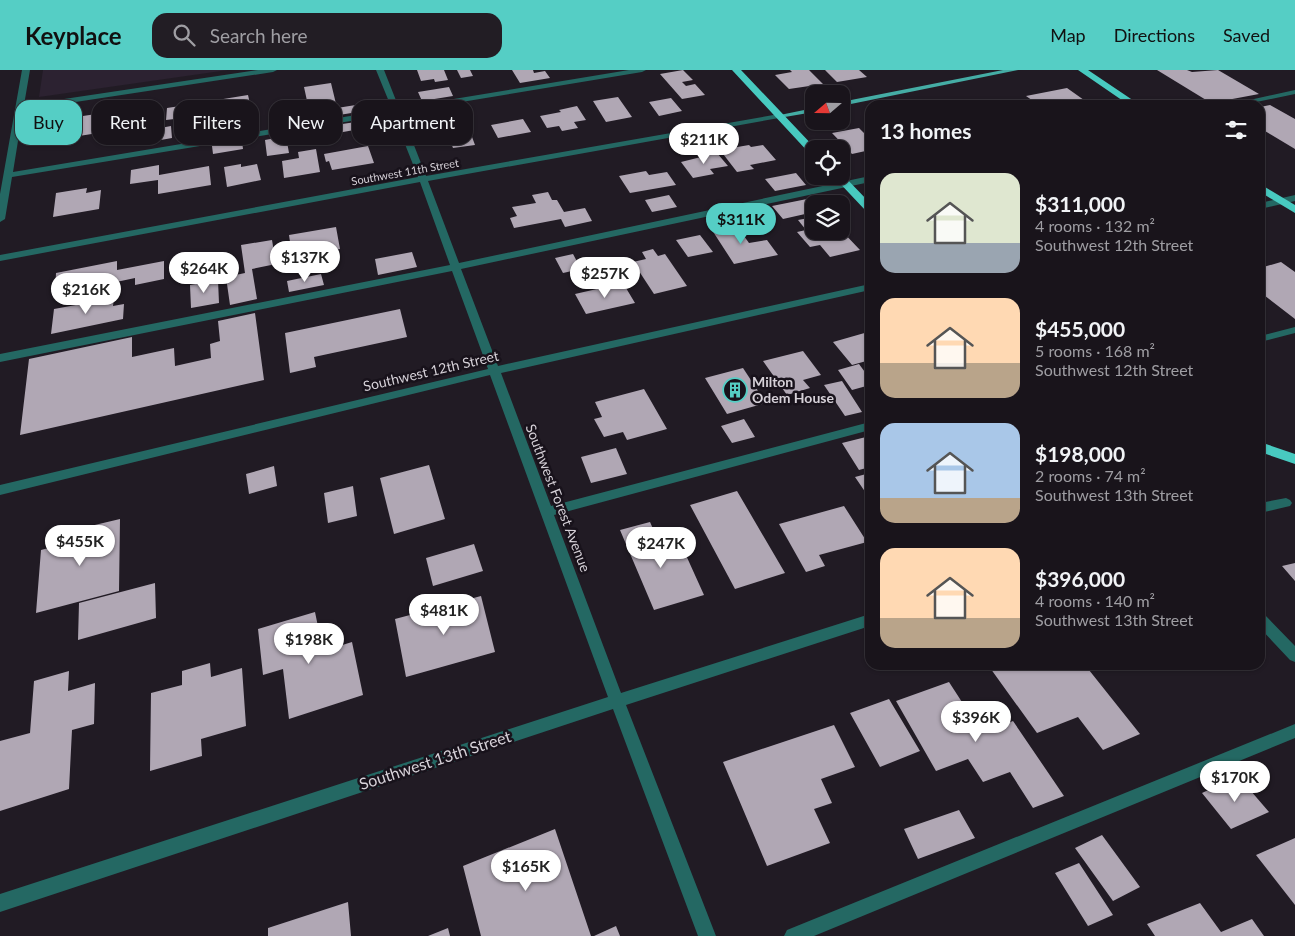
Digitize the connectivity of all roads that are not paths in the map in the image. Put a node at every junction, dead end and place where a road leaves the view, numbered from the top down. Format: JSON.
{"nodes":[{"id":1,"x":26,"y":70,"type":"edge"},
{"id":2,"x":273,"y":70,"type":"edge"},
{"id":3,"x":380,"y":70,"type":"edge"},
{"id":4,"x":642,"y":70,"type":"edge"},
{"id":5,"x":736,"y":70,"type":"edge"},
{"id":6,"x":1014,"y":70,"type":"edge"},
{"id":7,"x":1082,"y":70,"type":"edge"},
{"id":8,"x":1295,"y":92,"type":"edge"},
{"id":9,"x":21,"y":100,"type":"edge"},
{"id":10,"x":73,"y":100,"type":"edge"},
{"id":11,"x":391,"y":100,"type":"edge"},
{"id":12,"x":466,"y":100,"type":"edge"},
{"id":13,"x":1128,"y":100,"type":"edge"},
{"id":14,"x":1256,"y":100,"type":"edge"},
{"id":15,"x":850,"y":102,"type":"edge"},
{"id":16,"x":805,"y":112,"type":"edge"},
{"id":17,"x":779,"y":116,"type":"junction"},
{"id":18,"x":352,"y":119,"type":"edge"},
{"id":19,"x":15,"y":136,"type":"edge"},
{"id":20,"x":805,"y":143,"type":"edge"},
{"id":21,"x":409,"y":145,"type":"edge"},
{"id":22,"x":8,"y":175,"type":"junction"},
{"id":23,"x":423,"y":179,"type":"junction"},
{"id":24,"x":865,"y":179,"type":"edge"},
{"id":25,"x":850,"y":180,"type":"edge"},
{"id":26,"x":820,"y":185,"type":"edge"},
{"id":27,"x":847,"y":185,"type":"edge"},
{"id":28,"x":1265,"y":190,"type":"edge"},
{"id":29,"x":1295,"y":198,"type":"edge"},
{"id":30,"x":1282,"y":201,"type":"junction"},
{"id":31,"x":865,"y":204,"type":"edge"},
{"id":32,"x":1265,"y":205,"type":"edge"},
{"id":33,"x":1295,"y":210,"type":"edge"},
{"id":34,"x":0,"y":219,"type":"edge"},
{"id":35,"x":0,"y":258,"type":"edge"},
{"id":36,"x":456,"y":267,"type":"junction"},
{"id":37,"x":865,"y":288,"type":"edge"},
{"id":38,"x":1295,"y":330,"type":"edge"},
{"id":39,"x":1265,"y":338,"type":"edge"},
{"id":40,"x":0,"y":358,"type":"edge"},
{"id":41,"x":493,"y":371,"type":"junction"},
{"id":42,"x":865,"y":427,"type":"edge"},
{"id":43,"x":1265,"y":449,"type":"edge"},
{"id":44,"x":1295,"y":459,"type":"edge"},
{"id":45,"x":0,"y":490,"type":"edge"},
{"id":46,"x":1286,"y":503,"type":"dead end"},
{"id":47,"x":1265,"y":507,"type":"edge"},
{"id":48,"x":546,"y":512,"type":"junction"},
{"id":49,"x":865,"y":622,"type":"edge"},
{"id":50,"x":1265,"y":624,"type":"edge"},
{"id":51,"x":1295,"y":656,"type":"edge"},
{"id":52,"x":617,"y":701,"type":"junction"},
{"id":53,"x":1295,"y":731,"type":"edge"},
{"id":54,"x":0,"y":903,"type":"edge"},
{"id":55,"x":707,"y":936,"type":"edge"},
{"id":56,"x":793,"y":936,"type":"edge"}],
"edges":[{"from":1,"to":9,"type":"street"},
{"from":2,"to":10,"type":"street"},
{"from":3,"to":11,"type":"street","name":"Southwest Forest Avenue"},
{"from":4,"to":12,"type":"street"},
{"from":5,"to":17,"type":"highway"},
{"from":6,"to":15,"type":"main road"},
{"from":7,"to":13,"type":"highway"},
{"from":8,"to":14,"type":"street"},
{"from":16,"to":17,"type":"main road","name":"Southwest 11th Street"},
{"from":17,"to":20,"type":"highway"},
{"from":17,"to":23,"type":"street","name":"Southwest 11th Street"},
{"from":18,"to":22,"type":"street"},
{"from":19,"to":22,"type":"street"},
{"from":21,"to":23,"type":"street","name":"Southwest Forest Avenue"},
{"from":22,"to":34,"type":"street"},
{"from":23,"to":35,"type":"street","name":"Southwest 11th Street"},
{"from":23,"to":36,"type":"street","name":"Southwest Forest Avenue"},
{"from":24,"to":25,"type":"street"},
{"from":26,"to":36,"type":"street"},
{"from":27,"to":31,"type":"highway"},
{"from":28,"to":30,"type":"highway"},
{"from":29,"to":30,"type":"street"},
{"from":30,"to":32,"type":"street"},
{"from":30,"to":33,"type":"highway"},
{"from":36,"to":40,"type":"street"},
{"from":36,"to":41,"type":"street","name":"Southwest Forest Avenue"},
{"from":37,"to":41,"type":"street","name":"Southwest 12th Street"},
{"from":38,"to":39,"type":"street"},
{"from":41,"to":45,"type":"street","name":"Southwest 12th Street"},
{"from":41,"to":48,"type":"street","name":"Southwest Forest Avenue"},
{"from":42,"to":48,"type":"street"},
{"from":43,"to":44,"type":"highway"},
{"from":46,"to":47,"type":"street"},
{"from":48,"to":52,"type":"street","name":"Southwest Forest Avenue"},
{"from":49,"to":52,"type":"street","name":"Southwest 13th Street"},
{"from":50,"to":51,"type":"street"},
{"from":52,"to":54,"type":"street","name":"Southwest 13th Street"},
{"from":52,"to":55,"type":"street","name":"Southwest Forest Avenue"},
{"from":53,"to":56,"type":"street"}]}
